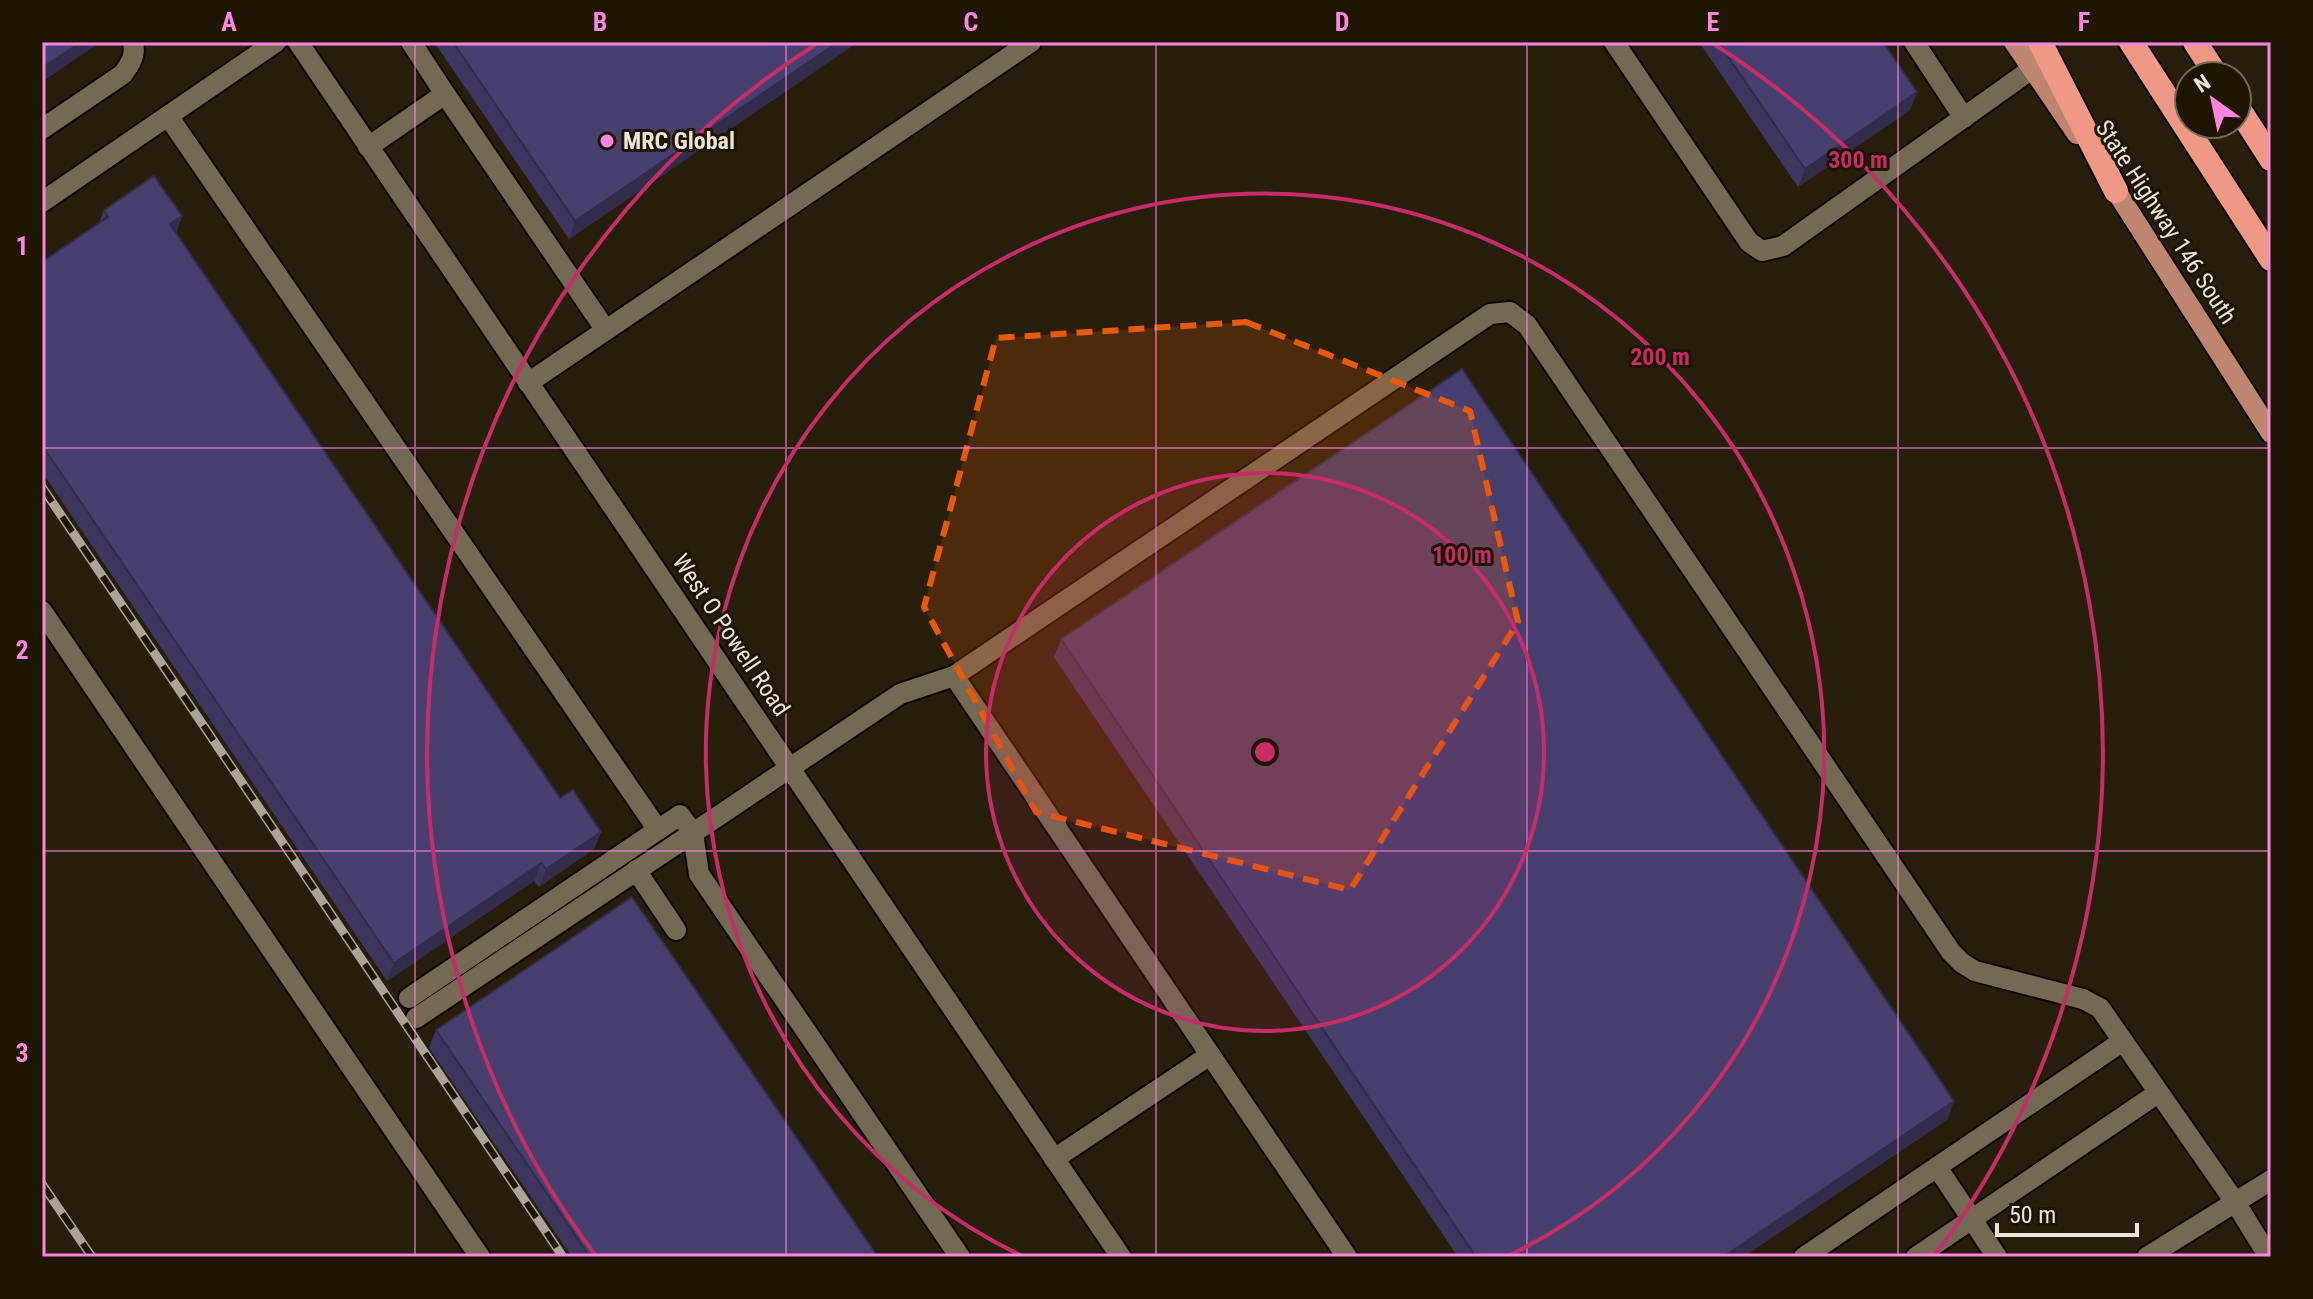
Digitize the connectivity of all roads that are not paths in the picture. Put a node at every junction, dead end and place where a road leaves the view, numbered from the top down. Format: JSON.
{"nodes":[{"id":1,"x":133,"y":42,"type":"edge"},
{"id":2,"x":276,"y":42,"type":"edge"},
{"id":3,"x":298,"y":42,"type":"edge"},
{"id":4,"x":411,"y":42,"type":"edge"},
{"id":5,"x":1031,"y":42,"type":"edge"},
{"id":6,"x":1614,"y":42,"type":"edge"},
{"id":7,"x":1914,"y":42,"type":"edge"},
{"id":8,"x":2014,"y":42,"type":"edge"},
{"id":9,"x":2040,"y":42,"type":"edge"},
{"id":10,"x":2131,"y":42,"type":"edge"},
{"id":11,"x":2195,"y":42,"type":"edge"},
{"id":12,"x":2207,"y":60,"type":"edge"},
{"id":13,"x":2032,"y":69,"type":"junction"},
{"id":14,"x":445,"y":94,"type":"junction"},
{"id":15,"x":168,"y":116,"type":"junction"},
{"id":16,"x":1964,"y":118,"type":"junction"},
{"id":17,"x":42,"y":129,"type":"edge"},
{"id":18,"x":2253,"y":131,"type":"edge"},
{"id":19,"x":368,"y":147,"type":"junction"},
{"id":20,"x":2271,"y":159,"type":"edge"},
{"id":21,"x":2116,"y":191,"type":"junction"},
{"id":22,"x":42,"y":202,"type":"edge"},
{"id":23,"x":2271,"y":259,"type":"edge"},
{"id":24,"x":605,"y":329,"type":"junction"},
{"id":25,"x":528,"y":383,"type":"junction"},
{"id":26,"x":2271,"y":433,"type":"edge"},
{"id":27,"x":42,"y":611,"type":"edge"},
{"id":28,"x":954,"y":676,"type":"junction"},
{"id":29,"x":790,"y":768,"type":"junction"},
{"id":30,"x":658,"y":830,"type":"junction"},
{"id":31,"x":693,"y":833,"type":"junction"},
{"id":32,"x":636,"y":870,"type":"junction"},
{"id":33,"x":676,"y":930,"type":"dead end"},
{"id":34,"x":409,"y":998,"type":"dead end"},
{"id":35,"x":416,"y":1018,"type":"dead end"},
{"id":36,"x":2123,"y":1041,"type":"junction"},
{"id":37,"x":1210,"y":1055,"type":"junction"},
{"id":38,"x":2158,"y":1093,"type":"junction"},
{"id":39,"x":1054,"y":1159,"type":"junction"},
{"id":40,"x":1937,"y":1167,"type":"junction"},
{"id":41,"x":2271,"y":1180,"type":"edge"},
{"id":42,"x":2235,"y":1202,"type":"junction"},
{"id":43,"x":1971,"y":1219,"type":"junction"},
{"id":44,"x":480,"y":1257,"type":"edge"},
{"id":45,"x":960,"y":1257,"type":"edge"},
{"id":46,"x":1121,"y":1257,"type":"edge"},
{"id":47,"x":1347,"y":1257,"type":"edge"},
{"id":48,"x":1804,"y":1257,"type":"edge"},
{"id":49,"x":1916,"y":1257,"type":"edge"},
{"id":50,"x":1997,"y":1257,"type":"edge"},
{"id":51,"x":2147,"y":1257,"type":"edge"},
{"id":52,"x":2269,"y":1257,"type":"edge"}],
"edges":[{"from":1,"to":17,"type":"street"},
{"from":2,"to":15,"type":"street"},
{"from":3,"to":19,"type":"street","name":"West O Powell Road"},
{"from":4,"to":14,"type":"street"},
{"from":5,"to":24,"type":"street"},
{"from":6,"to":16,"type":"street"},
{"from":7,"to":16,"type":"street"},
{"from":8,"to":13,"type":"main road","name":"State Highway 146 South"},
{"from":9,"to":21,"type":"highway"},
{"from":10,"to":23,"type":"highway"},
{"from":11,"to":12,"type":"highway"},
{"from":13,"to":16,"type":"street"},
{"from":13,"to":21,"type":"main road","name":"State Highway 146 South"},
{"from":14,"to":19,"type":"street"},
{"from":14,"to":24,"type":"street"},
{"from":15,"to":22,"type":"street"},
{"from":15,"to":30,"type":"street"},
{"from":18,"to":20,"type":"highway"},
{"from":19,"to":25,"type":"street","name":"West O Powell Road"},
{"from":21,"to":26,"type":"main road","name":"State Highway 146 South"},
{"from":24,"to":25,"type":"street"},
{"from":25,"to":29,"type":"street","name":"West O Powell Road"},
{"from":27,"to":44,"type":"street"},
{"from":28,"to":29,"type":"street"},
{"from":28,"to":36,"type":"street"},
{"from":28,"to":37,"type":"street"},
{"from":29,"to":31,"type":"street"},
{"from":29,"to":39,"type":"street","name":"West O Powell Road"},
{"from":30,"to":31,"type":"street"},
{"from":30,"to":34,"type":"street"},
{"from":31,"to":32,"type":"street"},
{"from":31,"to":45,"type":"street"},
{"from":32,"to":33,"type":"street"},
{"from":32,"to":35,"type":"street"},
{"from":36,"to":38,"type":"street"},
{"from":36,"to":40,"type":"street"},
{"from":37,"to":39,"type":"street"},
{"from":37,"to":47,"type":"street"},
{"from":38,"to":42,"type":"street"},
{"from":38,"to":43,"type":"street"},
{"from":39,"to":46,"type":"street","name":"West O Powell Road"},
{"from":40,"to":43,"type":"street"},
{"from":40,"to":48,"type":"street"},
{"from":41,"to":42,"type":"street"},
{"from":42,"to":51,"type":"street"},
{"from":42,"to":52,"type":"street"},
{"from":43,"to":49,"type":"street"},
{"from":43,"to":50,"type":"street"}]}
